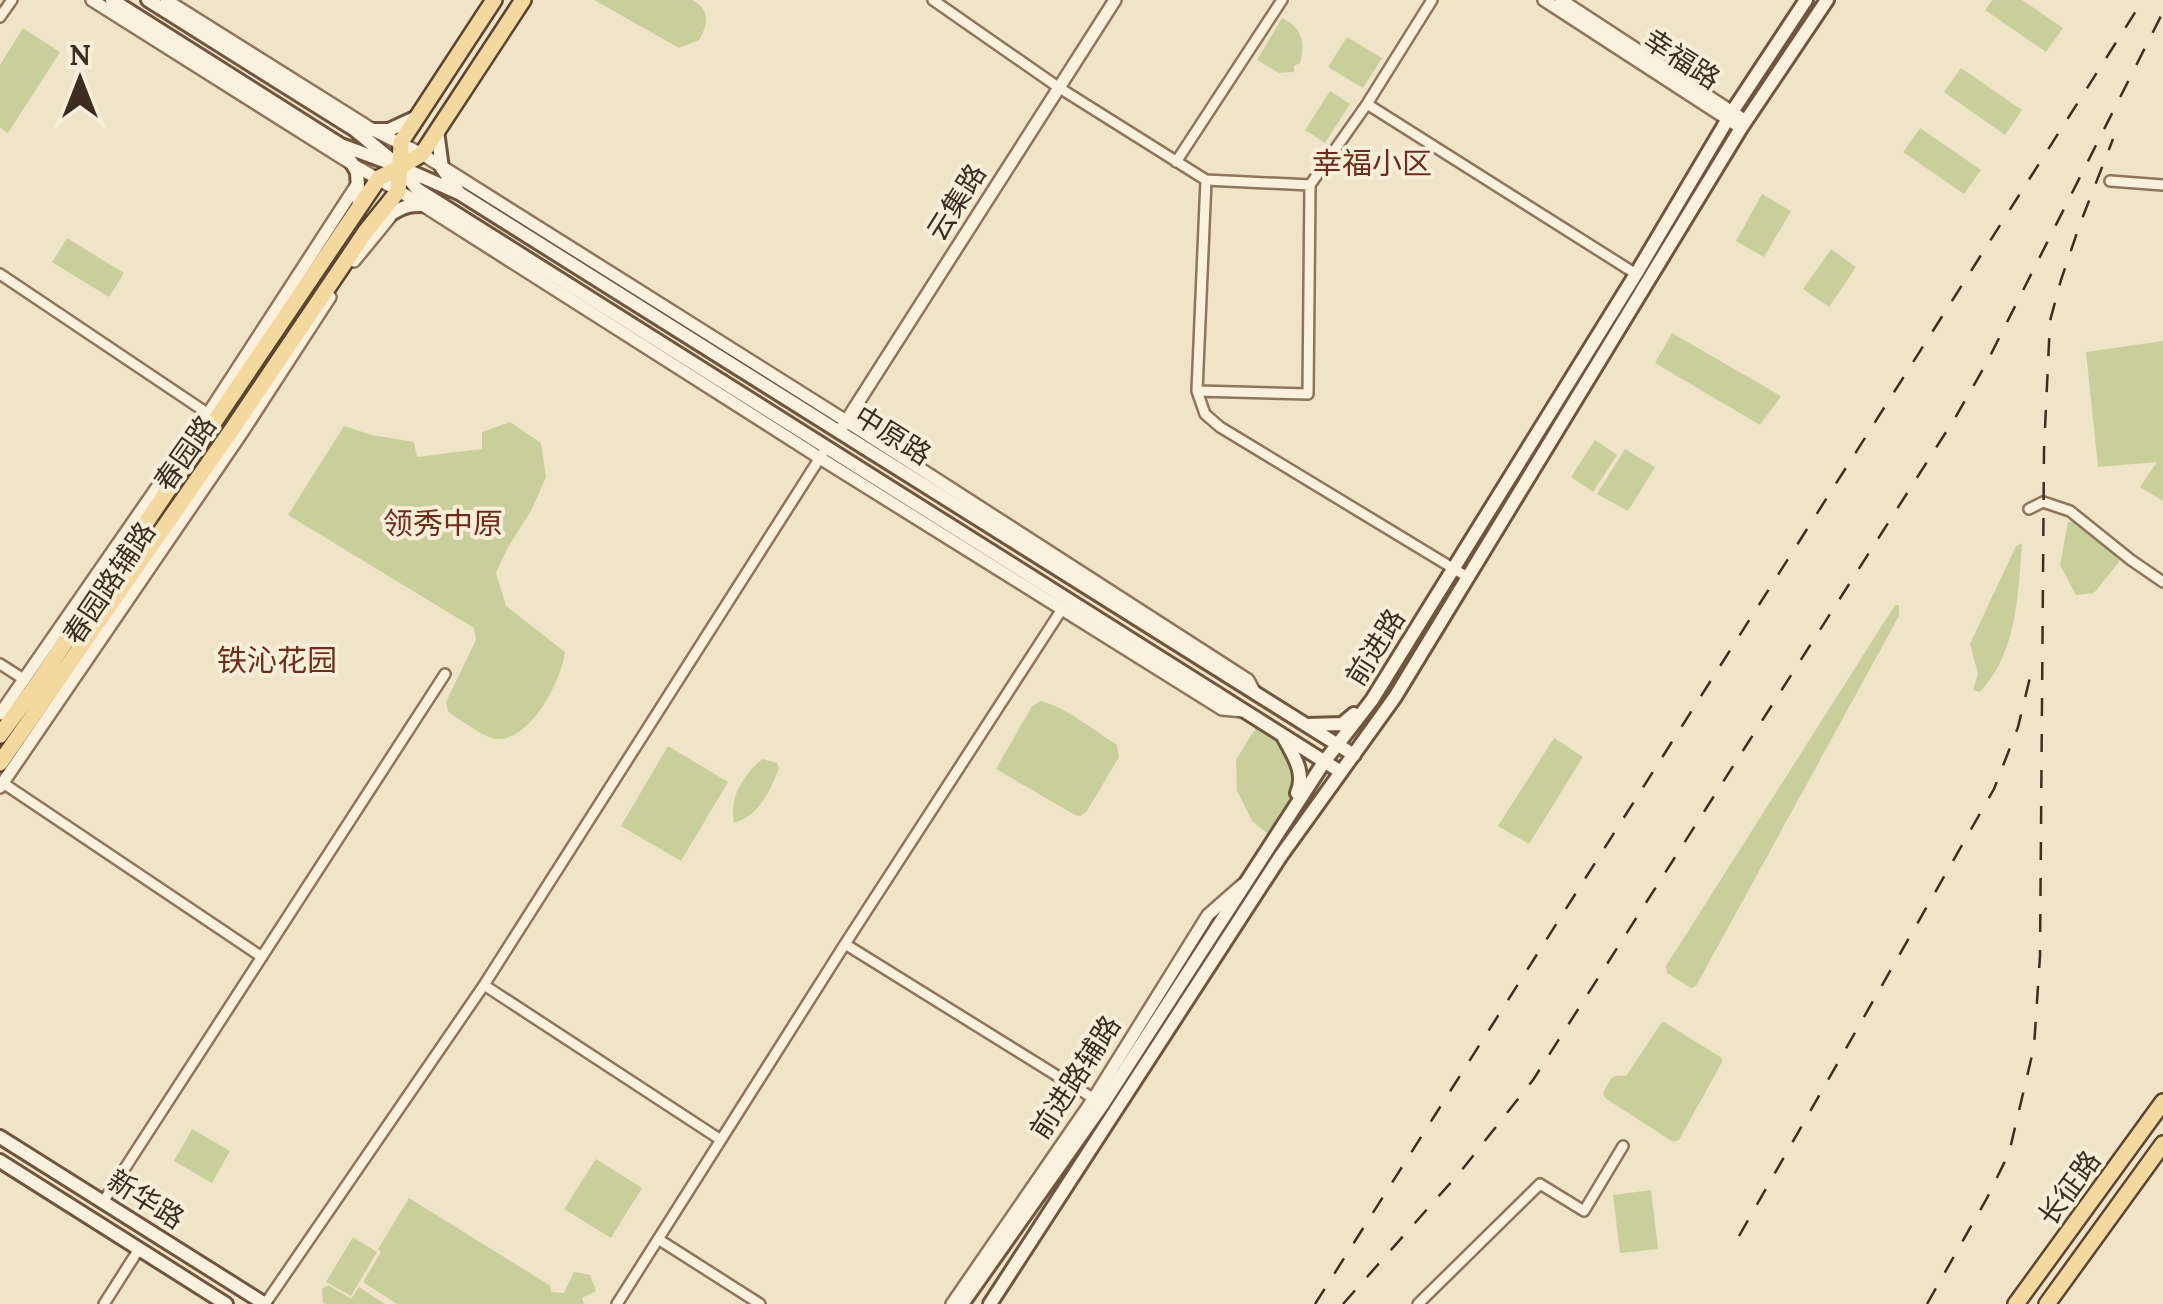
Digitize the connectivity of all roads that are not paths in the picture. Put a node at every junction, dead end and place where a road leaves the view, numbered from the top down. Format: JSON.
{"nodes":[{"id":1,"x":12,"y":0,"type":"edge"},
{"id":2,"x":92,"y":0,"type":"edge"},
{"id":3,"x":112,"y":0,"type":"edge"},
{"id":4,"x":148,"y":0,"type":"edge"},
{"id":5,"x":166,"y":0,"type":"edge"},
{"id":6,"x":494,"y":0,"type":"edge"},
{"id":7,"x":523,"y":0,"type":"edge"},
{"id":8,"x":933,"y":0,"type":"edge"},
{"id":9,"x":1115,"y":0,"type":"edge"},
{"id":10,"x":1282,"y":0,"type":"edge"},
{"id":11,"x":1432,"y":0,"type":"edge"},
{"id":12,"x":1544,"y":0,"type":"edge"},
{"id":13,"x":1561,"y":0,"type":"edge"},
{"id":14,"x":1806,"y":0,"type":"edge"},
{"id":15,"x":1827,"y":0,"type":"edge"},
{"id":16,"x":0,"y":17,"type":"edge"},
{"id":17,"x":1058,"y":87,"type":"junction"},
{"id":18,"x":1367,"y":104,"type":"junction"},
{"id":19,"x":1730,"y":116,"type":"junction"},
{"id":20,"x":417,"y":117,"type":"junction"},
{"id":21,"x":1743,"y":125,"type":"junction"},
{"id":22,"x":355,"y":130,"type":"junction"},
{"id":23,"x":374,"y":130,"type":"junction"},
{"id":24,"x":437,"y":131,"type":"junction"},
{"id":25,"x":401,"y":142,"type":"junction"},
{"id":26,"x":342,"y":144,"type":"junction"},
{"id":27,"x":422,"y":154,"type":"junction"},
{"id":28,"x":1176,"y":162,"type":"junction"},
{"id":29,"x":352,"y":164,"type":"junction"},
{"id":30,"x":400,"y":167,"type":"junction"},
{"id":31,"x":442,"y":168,"type":"junction"},
{"id":32,"x":379,"y":178,"type":"junction"},
{"id":33,"x":1206,"y":180,"type":"junction"},
{"id":34,"x":2110,"y":181,"type":"dead end"},
{"id":35,"x":358,"y":183,"type":"junction"},
{"id":36,"x":1310,"y":185,"type":"junction"},
{"id":37,"x":2163,"y":185,"type":"edge"},
{"id":38,"x":398,"y":190,"type":"junction"},
{"id":39,"x":459,"y":192,"type":"junction"},
{"id":40,"x":422,"y":204,"type":"junction"},
{"id":41,"x":444,"y":206,"type":"junction"},
{"id":42,"x":359,"y":207,"type":"junction"},
{"id":43,"x":396,"y":210,"type":"junction"},
{"id":44,"x":366,"y":231,"type":"junction"},
{"id":45,"x":0,"y":274,"type":"edge"},
{"id":46,"x":1636,"y":274,"type":"junction"},
{"id":47,"x":1197,"y":391,"type":"junction"},
{"id":48,"x":212,"y":417,"type":"junction"},
{"id":49,"x":843,"y":426,"type":"junction"},
{"id":50,"x":823,"y":452,"type":"junction"},
{"id":51,"x":2029,"y":509,"type":"dead end"},
{"id":52,"x":1454,"y":569,"type":"junction"},
{"id":53,"x":1469,"y":578,"type":"junction"},
{"id":54,"x":2163,"y":582,"type":"edge"},
{"id":55,"x":1065,"y":603,"type":"junction"},
{"id":56,"x":0,"y":664,"type":"edge"},
{"id":57,"x":445,"y":674,"type":"dead end"},
{"id":58,"x":30,"y":684,"type":"junction"},
{"id":59,"x":1372,"y":700,"type":"junction"},
{"id":60,"x":0,"y":714,"type":"edge"},
{"id":61,"x":1307,"y":726,"type":"junction"},
{"id":62,"x":0,"y":735,"type":"edge"},
{"id":63,"x":1283,"y":736,"type":"junction"},
{"id":64,"x":1337,"y":744,"type":"junction"},
{"id":65,"x":1354,"y":755,"type":"junction"},
{"id":66,"x":1324,"y":762,"type":"junction"},
{"id":67,"x":0,"y":764,"type":"edge"},
{"id":68,"x":1341,"y":772,"type":"junction"},
{"id":69,"x":1,"y":784,"type":"edge"},
{"id":70,"x":1283,"y":823,"type":"junction"},
{"id":71,"x":845,"y":944,"type":"junction"},
{"id":72,"x":262,"y":957,"type":"junction"},
{"id":73,"x":484,"y":985,"type":"junction"},
{"id":74,"x":1098,"y":1101,"type":"junction"},
{"id":75,"x":2163,"y":1102,"type":"edge"},
{"id":76,"x":0,"y":1137,"type":"edge"},
{"id":77,"x":721,"y":1140,"type":"junction"},
{"id":78,"x":2163,"y":1144,"type":"edge"},
{"id":79,"x":1623,"y":1146,"type":"dead end"},
{"id":80,"x":0,"y":1161,"type":"edge"},
{"id":81,"x":104,"y":1202,"type":"junction"},
{"id":82,"x":658,"y":1239,"type":"junction"},
{"id":83,"x":139,"y":1249,"type":"junction"},
{"id":84,"x":104,"y":1304,"type":"edge"},
{"id":85,"x":226,"y":1304,"type":"edge"},
{"id":86,"x":265,"y":1304,"type":"edge"},
{"id":87,"x":617,"y":1304,"type":"edge"},
{"id":88,"x":760,"y":1304,"type":"edge"},
{"id":89,"x":952,"y":1304,"type":"edge"},
{"id":90,"x":962,"y":1304,"type":"edge"},
{"id":91,"x":990,"y":1304,"type":"edge"},
{"id":92,"x":1418,"y":1304,"type":"edge"},
{"id":93,"x":2016,"y":1304,"type":"edge"},
{"id":94,"x":2047,"y":1304,"type":"edge"}],
"edges":[{"from":1,"to":16,"type":"street"},
{"from":2,"to":29,"type":"street"},
{"from":3,"to":26,"type":"main road","name":"中原路"},
{"from":4,"to":22,"type":"main road","name":"中原路"},
{"from":5,"to":23,"type":"street"},
{"from":6,"to":20,"type":"main road"},
{"from":7,"to":24,"type":"main road","name":"春园路"},
{"from":8,"to":17,"type":"street"},
{"from":9,"to":17,"type":"street","name":"云集路"},
{"from":10,"to":28,"type":"street"},
{"from":11,"to":18,"type":"street"},
{"from":12,"to":19,"type":"street","name":"幸福路"},
{"from":13,"to":19,"type":"street","name":"幸福路"},
{"from":14,"to":19,"type":"main road","name":"前进路"},
{"from":15,"to":21,"type":"main road","name":"前进路"},
{"from":17,"to":28,"type":"street"},
{"from":17,"to":49,"type":"street","name":"云集路"},
{"from":18,"to":36,"type":"street"},
{"from":18,"to":46,"type":"street"},
{"from":19,"to":21,"type":"street","name":"幸福路"},
{"from":19,"to":46,"type":"main road","name":"前进路"},
{"from":20,"to":23,"type":"main road"},
{"from":20,"to":25,"type":"main road"},
{"from":21,"to":53,"type":"main road","name":"前进路"},
{"from":22,"to":23,"type":"main road"},
{"from":22,"to":30,"type":"main road","name":"中原路"},
{"from":23,"to":25,"type":"street"},
{"from":24,"to":27,"type":"main road","name":"春园路"},
{"from":24,"to":31,"type":"main road"},
{"from":25,"to":27,"type":"street"},
{"from":25,"to":30,"type":"main road"},
{"from":26,"to":29,"type":"main road"},
{"from":26,"to":30,"type":"main road","name":"中原路"},
{"from":27,"to":30,"type":"main road","name":"春园路"},
{"from":27,"to":31,"type":"street"},
{"from":28,"to":33,"type":"street"},
{"from":29,"to":32,"type":"street"},
{"from":29,"to":35,"type":"main road"},
{"from":30,"to":32,"type":"main road","name":"春园路"},
{"from":30,"to":38,"type":"main road"},
{"from":30,"to":39,"type":"main road","name":"中原路"},
{"from":30,"to":41,"type":"main road","name":"中原路"},
{"from":31,"to":39,"type":"main road"},
{"from":31,"to":49,"type":"street"},
{"from":32,"to":38,"type":"street"},
{"from":32,"to":42,"type":"main road","name":"春园路"},
{"from":33,"to":36,"type":"street"},
{"from":33,"to":47,"type":"street"},
{"from":34,"to":37,"type":"street"},
{"from":35,"to":42,"type":"main road"},
{"from":35,"to":48,"type":"street"},
{"from":36,"to":47,"type":"street"},
{"from":38,"to":40,"type":"street"},
{"from":38,"to":44,"type":"main road","name":"春园路"},
{"from":39,"to":49,"type":"main road","name":"中原路"},
{"from":40,"to":41,"type":"main road"},
{"from":40,"to":43,"type":"main road"},
{"from":40,"to":50,"type":"street"},
{"from":41,"to":50,"type":"main road","name":"中原路"},
{"from":42,"to":48,"type":"main road","name":"春园路"},
{"from":43,"to":44,"type":"main road"},
{"from":43,"to":69,"type":"street","name":"春园路辅路"},
{"from":44,"to":67,"type":"main road","name":"春园路"},
{"from":45,"to":48,"type":"street"},
{"from":46,"to":52,"type":"main road","name":"前进路"},
{"from":47,"to":52,"type":"street"},
{"from":48,"to":58,"type":"main road","name":"春园路"},
{"from":49,"to":61,"type":"main road","name":"中原路"},
{"from":50,"to":55,"type":"main road","name":"中原路"},
{"from":50,"to":73,"type":"street"},
{"from":51,"to":54,"type":"street"},
{"from":52,"to":53,"type":"street"},
{"from":52,"to":59,"type":"main road","name":"前进路"},
{"from":53,"to":65,"type":"main road","name":"前进路"},
{"from":55,"to":63,"type":"main road","name":"中原路"},
{"from":55,"to":71,"type":"street"},
{"from":56,"to":58,"type":"street"},
{"from":57,"to":72,"type":"street"},
{"from":58,"to":60,"type":"street"},
{"from":58,"to":62,"type":"main road","name":"春园路"},
{"from":59,"to":61,"type":"main road"},
{"from":59,"to":64,"type":"main road","name":"前进路"},
{"from":61,"to":64,"type":"main road","name":"中原路"},
{"from":63,"to":66,"type":"main road","name":"中原路"},
{"from":63,"to":70,"type":"main road"},
{"from":64,"to":65,"type":"main road","name":"中原路"},
{"from":64,"to":66,"type":"main road","name":"前进路"},
{"from":65,"to":68,"type":"main road","name":"前进路"},
{"from":66,"to":68,"type":"main road","name":"中原路"},
{"from":66,"to":70,"type":"main road","name":"前进路"},
{"from":68,"to":91,"type":"main road","name":"前进路"},
{"from":69,"to":72,"type":"street"},
{"from":70,"to":74,"type":"main road","name":"前进路"},
{"from":71,"to":74,"type":"street"},
{"from":71,"to":77,"type":"street"},
{"from":72,"to":81,"type":"street"},
{"from":73,"to":77,"type":"street"},
{"from":73,"to":86,"type":"street"},
{"from":74,"to":89,"type":"street","name":"前进路辅路"},
{"from":74,"to":90,"type":"main road","name":"前进路"},
{"from":75,"to":93,"type":"main road","name":"长征路"},
{"from":76,"to":81,"type":"main road","name":"新华路"},
{"from":77,"to":82,"type":"street"},
{"from":78,"to":94,"type":"main road","name":"长征路"},
{"from":79,"to":92,"type":"street"},
{"from":80,"to":83,"type":"main road","name":"新华路"},
{"from":81,"to":86,"type":"main road","name":"新华路"},
{"from":82,"to":87,"type":"street"},
{"from":82,"to":88,"type":"street"},
{"from":83,"to":84,"type":"street"},
{"from":83,"to":85,"type":"main road","name":"新华路"}]}
